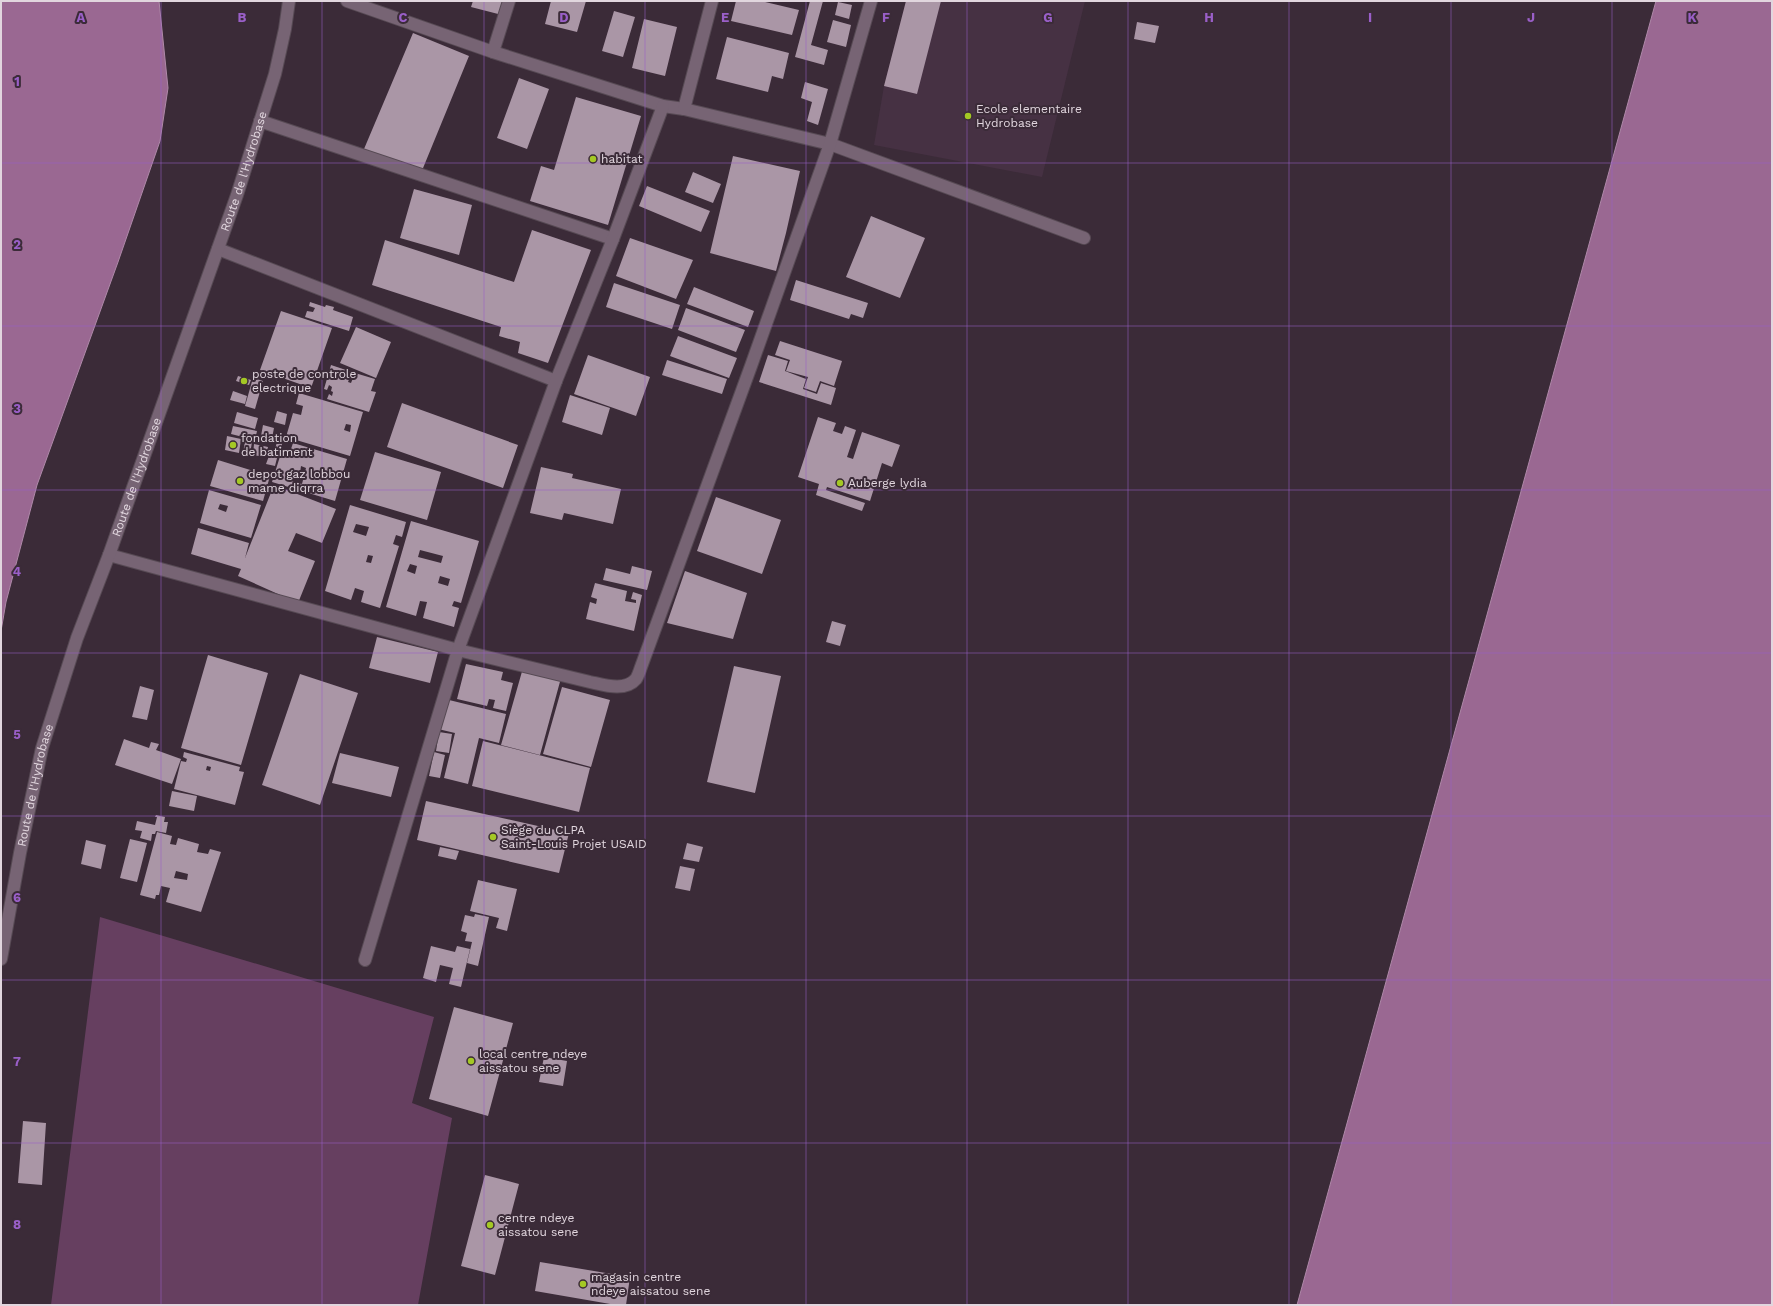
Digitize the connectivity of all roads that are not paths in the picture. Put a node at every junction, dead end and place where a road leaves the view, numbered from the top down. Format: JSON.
{"nodes":[{"id":1,"x":289,"y":1,"type":"edge"},
{"id":2,"x":347,"y":1,"type":"edge"},
{"id":3,"x":509,"y":1,"type":"edge"},
{"id":4,"x":712,"y":1,"type":"edge"},
{"id":5,"x":871,"y":1,"type":"edge"},
{"id":6,"x":493,"y":52,"type":"junction"},
{"id":7,"x":663,"y":106,"type":"junction"},
{"id":8,"x":684,"y":109,"type":"junction"},
{"id":9,"x":260,"y":121,"type":"junction"},
{"id":10,"x":830,"y":144,"type":"junction"},
{"id":11,"x":1084,"y":238,"type":"dead end"},
{"id":12,"x":613,"y":239,"type":"junction"},
{"id":13,"x":218,"y":249,"type":"junction"},
{"id":14,"x":556,"y":381,"type":"junction"},
{"id":15,"x":109,"y":555,"type":"junction"},
{"id":16,"x":458,"y":650,"type":"junction"},
{"id":17,"x":1,"y":959,"type":"edge"},
{"id":18,"x":365,"y":960,"type":"dead end"}],
"edges":[{"from":1,"to":9,"type":"street","name":"Route de l'Hydrobase"},
{"from":2,"to":6,"type":"street"},
{"from":3,"to":6,"type":"street"},
{"from":4,"to":8,"type":"street"},
{"from":5,"to":10,"type":"street"},
{"from":6,"to":7,"type":"street"},
{"from":7,"to":8,"type":"street"},
{"from":7,"to":12,"type":"street"},
{"from":8,"to":10,"type":"street"},
{"from":9,"to":12,"type":"street"},
{"from":9,"to":13,"type":"street","name":"Route de l'Hydrobase"},
{"from":10,"to":11,"type":"street"},
{"from":10,"to":16,"type":"street"},
{"from":12,"to":14,"type":"street"},
{"from":13,"to":14,"type":"street"},
{"from":13,"to":15,"type":"street","name":"Route de l'Hydrobase"},
{"from":14,"to":16,"type":"street"},
{"from":15,"to":16,"type":"street"},
{"from":15,"to":17,"type":"street","name":"Route de l'Hydrobase"},
{"from":16,"to":18,"type":"street"}]}
